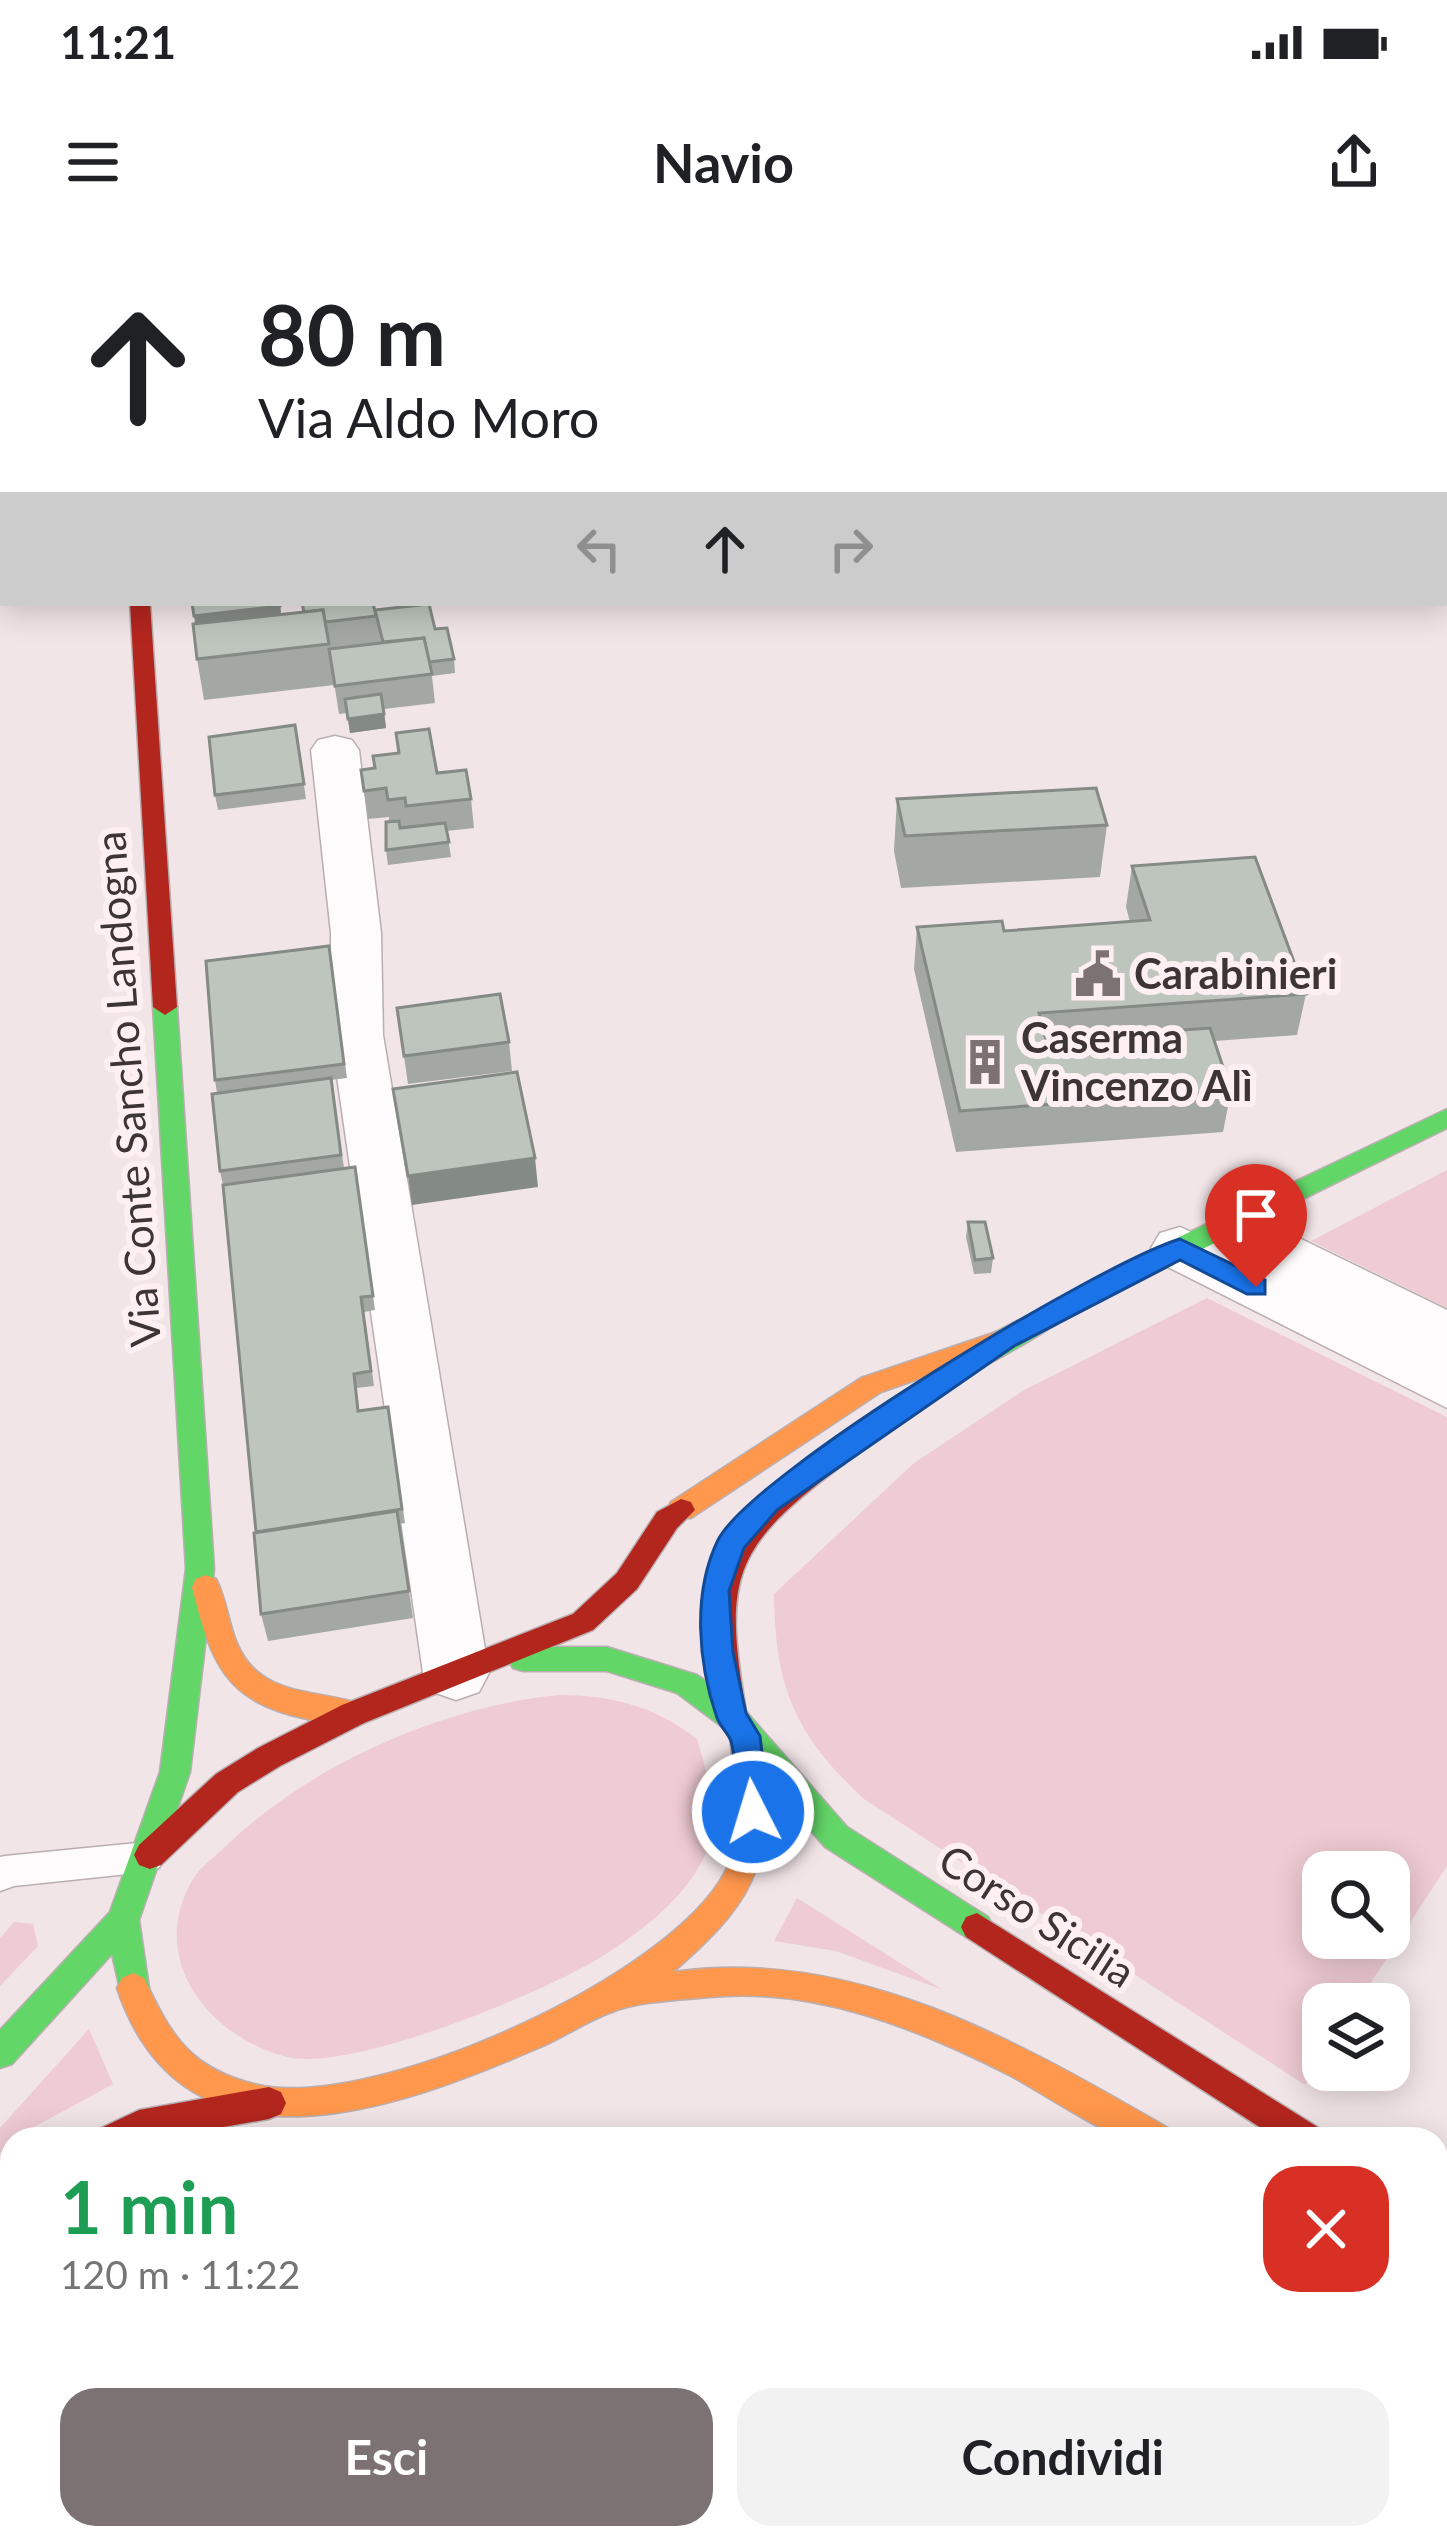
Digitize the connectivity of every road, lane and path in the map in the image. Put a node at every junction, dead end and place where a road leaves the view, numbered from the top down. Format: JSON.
{"nodes":[{"id":1,"x":140,"y":606,"type":"edge"},
{"id":2,"x":335,"y":750,"type":"dead end"},
{"id":3,"x":1447,"y":1118,"type":"edge"},
{"id":4,"x":1202,"y":1237,"type":"junction"},
{"id":5,"x":1447,"y":1336,"type":"edge"},
{"id":6,"x":1005,"y":1339,"type":"junction"},
{"id":7,"x":1447,"y":1384,"type":"edge"},
{"id":8,"x":914,"y":1402,"type":"dead end"},
{"id":9,"x":859,"y":1439,"type":"dead end"},
{"id":10,"x":200,"y":1569,"type":"junction"},
{"id":11,"x":473,"y":1667,"type":"junction"},
{"id":12,"x":353,"y":1714,"type":"junction"},
{"id":13,"x":738,"y":1726,"type":"junction"},
{"id":14,"x":147,"y":1857,"type":"junction"},
{"id":15,"x":0,"y":1876,"type":"edge"},
{"id":16,"x":123,"y":1920,"type":"junction"},
{"id":17,"x":617,"y":1994,"type":"junction"},
{"id":18,"x":0,"y":2053,"type":"edge"},
{"id":19,"x":269,"y":2102,"type":"junction"},
{"id":20,"x":138,"y":2127,"type":"edge"},
{"id":21,"x":1132,"y":2127,"type":"edge"},
{"id":22,"x":1288,"y":2127,"type":"edge"}],
"edges":[{"from":1,"to":10,"type":"main road","name":"Via Conte Sancho Landogna"},
{"from":2,"to":11,"type":"street"},
{"from":3,"to":4,"type":"main road"},
{"from":4,"to":5,"type":"street"},
{"from":4,"to":6,"type":"main road"},
{"from":4,"to":7,"type":"street"},
{"from":6,"to":8,"type":"main road"},
{"from":6,"to":11,"type":"main road"},
{"from":9,"to":13,"type":"main road"},
{"from":10,"to":12,"type":"main road"},
{"from":10,"to":14,"type":"main road"},
{"from":11,"to":12,"type":"main road"},
{"from":11,"to":13,"type":"main road","name":"Corso Sicilia"},
{"from":12,"to":14,"type":"main road"},
{"from":13,"to":17,"type":"main road"},
{"from":13,"to":22,"type":"main road","name":"Corso Sicilia"},
{"from":14,"to":15,"type":"lane"},
{"from":14,"to":16,"type":"main road"},
{"from":16,"to":18,"type":"main road"},
{"from":16,"to":19,"type":"main road"},
{"from":17,"to":19,"type":"main road"},
{"from":17,"to":21,"type":"main road"},
{"from":19,"to":20,"type":"main road"}]}
